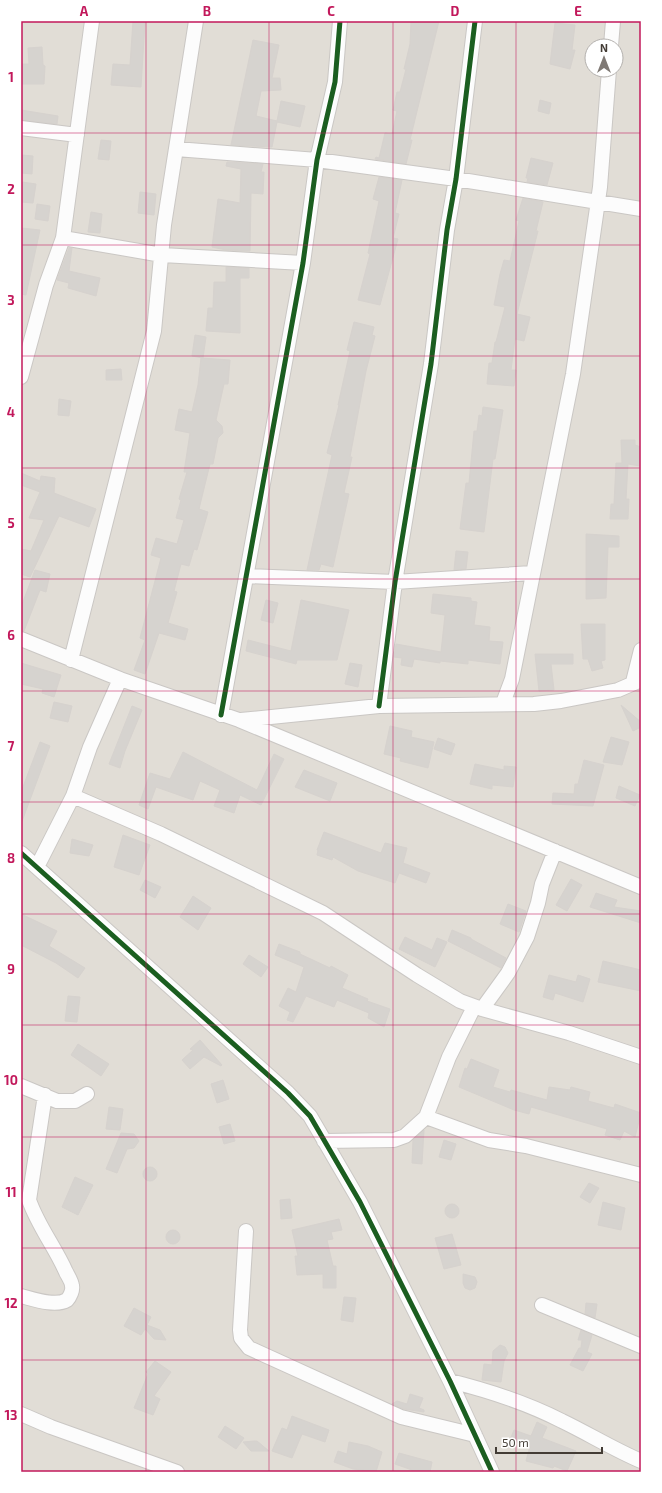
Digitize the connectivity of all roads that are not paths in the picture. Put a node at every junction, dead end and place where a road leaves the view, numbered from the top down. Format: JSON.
{"nodes":[{"id":1,"x":92,"y":21,"type":"edge"},
{"id":2,"x":196,"y":21,"type":"edge"},
{"id":3,"x":340,"y":21,"type":"edge"},
{"id":4,"x":475,"y":21,"type":"edge"},
{"id":5,"x":613,"y":21,"type":"edge"},
{"id":6,"x":612,"y":38,"type":"edge"},
{"id":7,"x":608,"y":78,"type":"edge"},
{"id":8,"x":21,"y":128,"type":"edge"},
{"id":9,"x":77,"y":136,"type":"junction"},
{"id":10,"x":176,"y":149,"type":"junction"},
{"id":11,"x":317,"y":160,"type":"junction"},
{"id":12,"x":456,"y":179,"type":"junction"},
{"id":13,"x":598,"y":203,"type":"junction"},
{"id":14,"x":641,"y":209,"type":"edge"},
{"id":15,"x":64,"y":238,"type":"junction"},
{"id":16,"x":162,"y":255,"type":"junction"},
{"id":17,"x":303,"y":263,"type":"junction"},
{"id":18,"x":21,"y":377,"type":"edge"},
{"id":19,"x":532,"y":573,"type":"junction"},
{"id":20,"x":246,"y":576,"type":"junction"},
{"id":21,"x":395,"y":582,"type":"junction"},
{"id":22,"x":21,"y":639,"type":"edge"},
{"id":23,"x":641,"y":650,"type":"edge"},
{"id":24,"x":71,"y":660,"type":"junction"},
{"id":25,"x":120,"y":679,"type":"junction"},
{"id":26,"x":637,"y":681,"type":"edge"},
{"id":27,"x":503,"y":703,"type":"junction"},
{"id":28,"x":379,"y":706,"type":"junction"},
{"id":29,"x":221,"y":715,"type":"junction"},
{"id":30,"x":239,"y":720,"type":"junction"},
{"id":31,"x":73,"y":796,"type":"junction"},
{"id":32,"x":555,"y":851,"type":"junction"},
{"id":33,"x":21,"y":853,"type":"edge"},
{"id":34,"x":37,"y":867,"type":"junction"},
{"id":35,"x":641,"y":887,"type":"edge"},
{"id":36,"x":478,"y":1008,"type":"junction"},
{"id":37,"x":641,"y":1057,"type":"edge"},
{"id":38,"x":21,"y":1086,"type":"edge"},
{"id":39,"x":87,"y":1094,"type":"dead end"},
{"id":40,"x":45,"y":1095,"type":"junction"},
{"id":41,"x":426,"y":1117,"type":"junction"},
{"id":42,"x":324,"y":1141,"type":"junction"},
{"id":43,"x":641,"y":1175,"type":"edge"},
{"id":44,"x":246,"y":1231,"type":"dead end"},
{"id":45,"x":21,"y":1296,"type":"edge"},
{"id":46,"x":542,"y":1305,"type":"dead end"},
{"id":47,"x":641,"y":1346,"type":"edge"},
{"id":48,"x":450,"y":1381,"type":"junction"},
{"id":49,"x":21,"y":1414,"type":"edge"},
{"id":50,"x":475,"y":1435,"type":"junction"},
{"id":51,"x":641,"y":1461,"type":"edge"},
{"id":52,"x":177,"y":1472,"type":"edge"},
{"id":53,"x":492,"y":1472,"type":"edge"}],
"edges":[{"from":1,"to":9,"type":"street"},
{"from":2,"to":10,"type":"street"},
{"from":3,"to":11,"type":"street"},
{"from":4,"to":12,"type":"street"},
{"from":5,"to":6,"type":"street"},
{"from":7,"to":13,"type":"street"},
{"from":8,"to":9,"type":"street"},
{"from":9,"to":15,"type":"street"},
{"from":10,"to":11,"type":"street"},
{"from":10,"to":16,"type":"street"},
{"from":11,"to":12,"type":"street"},
{"from":11,"to":17,"type":"street"},
{"from":12,"to":13,"type":"street"},
{"from":12,"to":21,"type":"street"},
{"from":13,"to":14,"type":"street"},
{"from":13,"to":19,"type":"street"},
{"from":15,"to":16,"type":"street"},
{"from":15,"to":18,"type":"street"},
{"from":16,"to":17,"type":"street"},
{"from":16,"to":24,"type":"street"},
{"from":17,"to":20,"type":"street"},
{"from":19,"to":21,"type":"street"},
{"from":19,"to":27,"type":"street"},
{"from":20,"to":21,"type":"street"},
{"from":20,"to":29,"type":"street"},
{"from":21,"to":28,"type":"street"},
{"from":22,"to":24,"type":"street"},
{"from":23,"to":26,"type":"street"},
{"from":24,"to":25,"type":"street"},
{"from":25,"to":29,"type":"street"},
{"from":25,"to":31,"type":"street"},
{"from":26,"to":27,"type":"street"},
{"from":27,"to":28,"type":"street"},
{"from":28,"to":30,"type":"street"},
{"from":29,"to":30,"type":"street"},
{"from":30,"to":32,"type":"street"},
{"from":31,"to":34,"type":"street"},
{"from":31,"to":36,"type":"street"},
{"from":32,"to":35,"type":"street"},
{"from":32,"to":36,"type":"street"},
{"from":33,"to":34,"type":"street"},
{"from":34,"to":42,"type":"street"},
{"from":36,"to":37,"type":"street"},
{"from":36,"to":41,"type":"street"},
{"from":38,"to":40,"type":"street"},
{"from":39,"to":40,"type":"street"},
{"from":40,"to":45,"type":"street"},
{"from":41,"to":42,"type":"street"},
{"from":41,"to":43,"type":"street"},
{"from":42,"to":48,"type":"street"},
{"from":44,"to":50,"type":"street"},
{"from":46,"to":47,"type":"street"},
{"from":48,"to":50,"type":"street"},
{"from":48,"to":51,"type":"street"},
{"from":49,"to":52,"type":"street"},
{"from":50,"to":53,"type":"street"}]}
